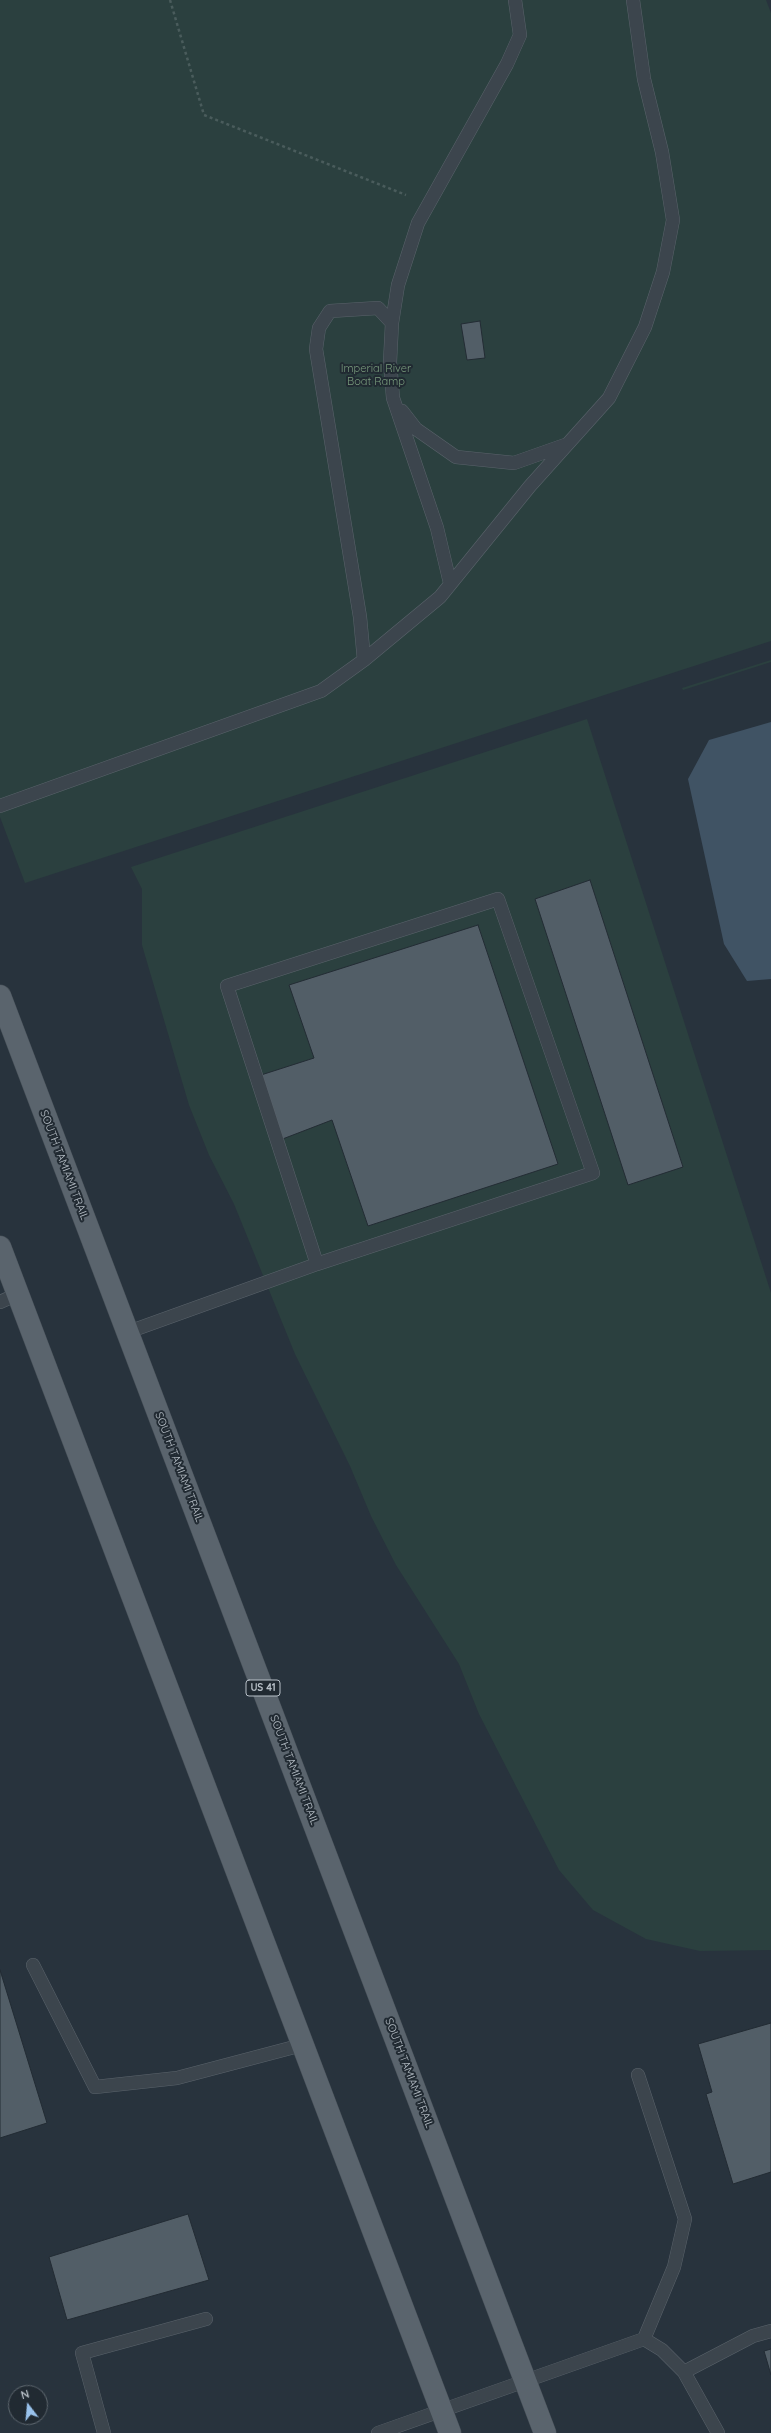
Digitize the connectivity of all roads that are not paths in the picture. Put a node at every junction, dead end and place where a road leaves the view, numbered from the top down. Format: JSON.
{"nodes":[{"id":1,"x":515,"y":0,"type":"edge"},
{"id":2,"x":633,"y":0,"type":"edge"},
{"id":3,"x":392,"y":323,"type":"junction"},
{"id":4,"x":392,"y":398,"type":"junction"},
{"id":5,"x":568,"y":444,"type":"junction"},
{"id":6,"x":450,"y":583,"type":"junction"},
{"id":7,"x":364,"y":660,"type":"junction"},
{"id":8,"x":0,"y":806,"type":"edge"},
{"id":9,"x":0,"y":996,"type":"edge"},
{"id":10,"x":0,"y":1247,"type":"edge"},
{"id":11,"x":317,"y":1264,"type":"junction"},
{"id":12,"x":9,"y":1298,"type":"edge"},
{"id":13,"x":128,"y":1332,"type":"junction"},
{"id":14,"x":33,"y":1965,"type":"dead end"},
{"id":15,"x":302,"y":2045,"type":"junction"},
{"id":16,"x":638,"y":2074,"type":"dead end"},
{"id":17,"x":206,"y":2318,"type":"dead end"},
{"id":18,"x":771,"y":2331,"type":"edge"},
{"id":19,"x":644,"y":2339,"type":"junction"},
{"id":20,"x":684,"y":2372,"type":"junction"},
{"id":21,"x":526,"y":2380,"type":"junction"},
{"id":22,"x":442,"y":2412,"type":"junction"},
{"id":23,"x":104,"y":2433,"type":"edge"},
{"id":24,"x":378,"y":2433,"type":"edge"},
{"id":25,"x":450,"y":2433,"type":"edge"},
{"id":26,"x":545,"y":2433,"type":"edge"},
{"id":27,"x":718,"y":2433,"type":"edge"}],
"edges":[{"from":1,"to":3,"type":"lane"},
{"from":2,"to":5,"type":"lane"},
{"from":3,"to":4,"type":"lane"},
{"from":3,"to":7,"type":"lane"},
{"from":4,"to":5,"type":"lane"},
{"from":4,"to":6,"type":"lane"},
{"from":5,"to":6,"type":"lane"},
{"from":6,"to":7,"type":"lane"},
{"from":7,"to":8,"type":"lane"},
{"from":9,"to":13,"type":"main road","name":"SOUTH TAMIAMI TRAIL","number":"US 41"},
{"from":10,"to":12,"type":"main road"},
{"from":11,"to":11,"type":"lane"},
{"from":11,"to":13,"type":"lane"},
{"from":12,"to":15,"type":"main road"},
{"from":13,"to":21,"type":"main road","name":"SOUTH TAMIAMI TRAIL","number":"US 41"},
{"from":14,"to":15,"type":"lane"},
{"from":15,"to":22,"type":"main road"},
{"from":16,"to":19,"type":"lane"},
{"from":17,"to":23,"type":"lane"},
{"from":18,"to":20,"type":"lane"},
{"from":19,"to":20,"type":"lane"},
{"from":19,"to":21,"type":"lane"},
{"from":20,"to":27,"type":"lane"},
{"from":21,"to":22,"type":"lane"},
{"from":21,"to":26,"type":"main road","name":"SOUTH TAMIAMI TRAIL","number":"US 41"},
{"from":22,"to":24,"type":"lane"},
{"from":22,"to":25,"type":"main road"}]}
